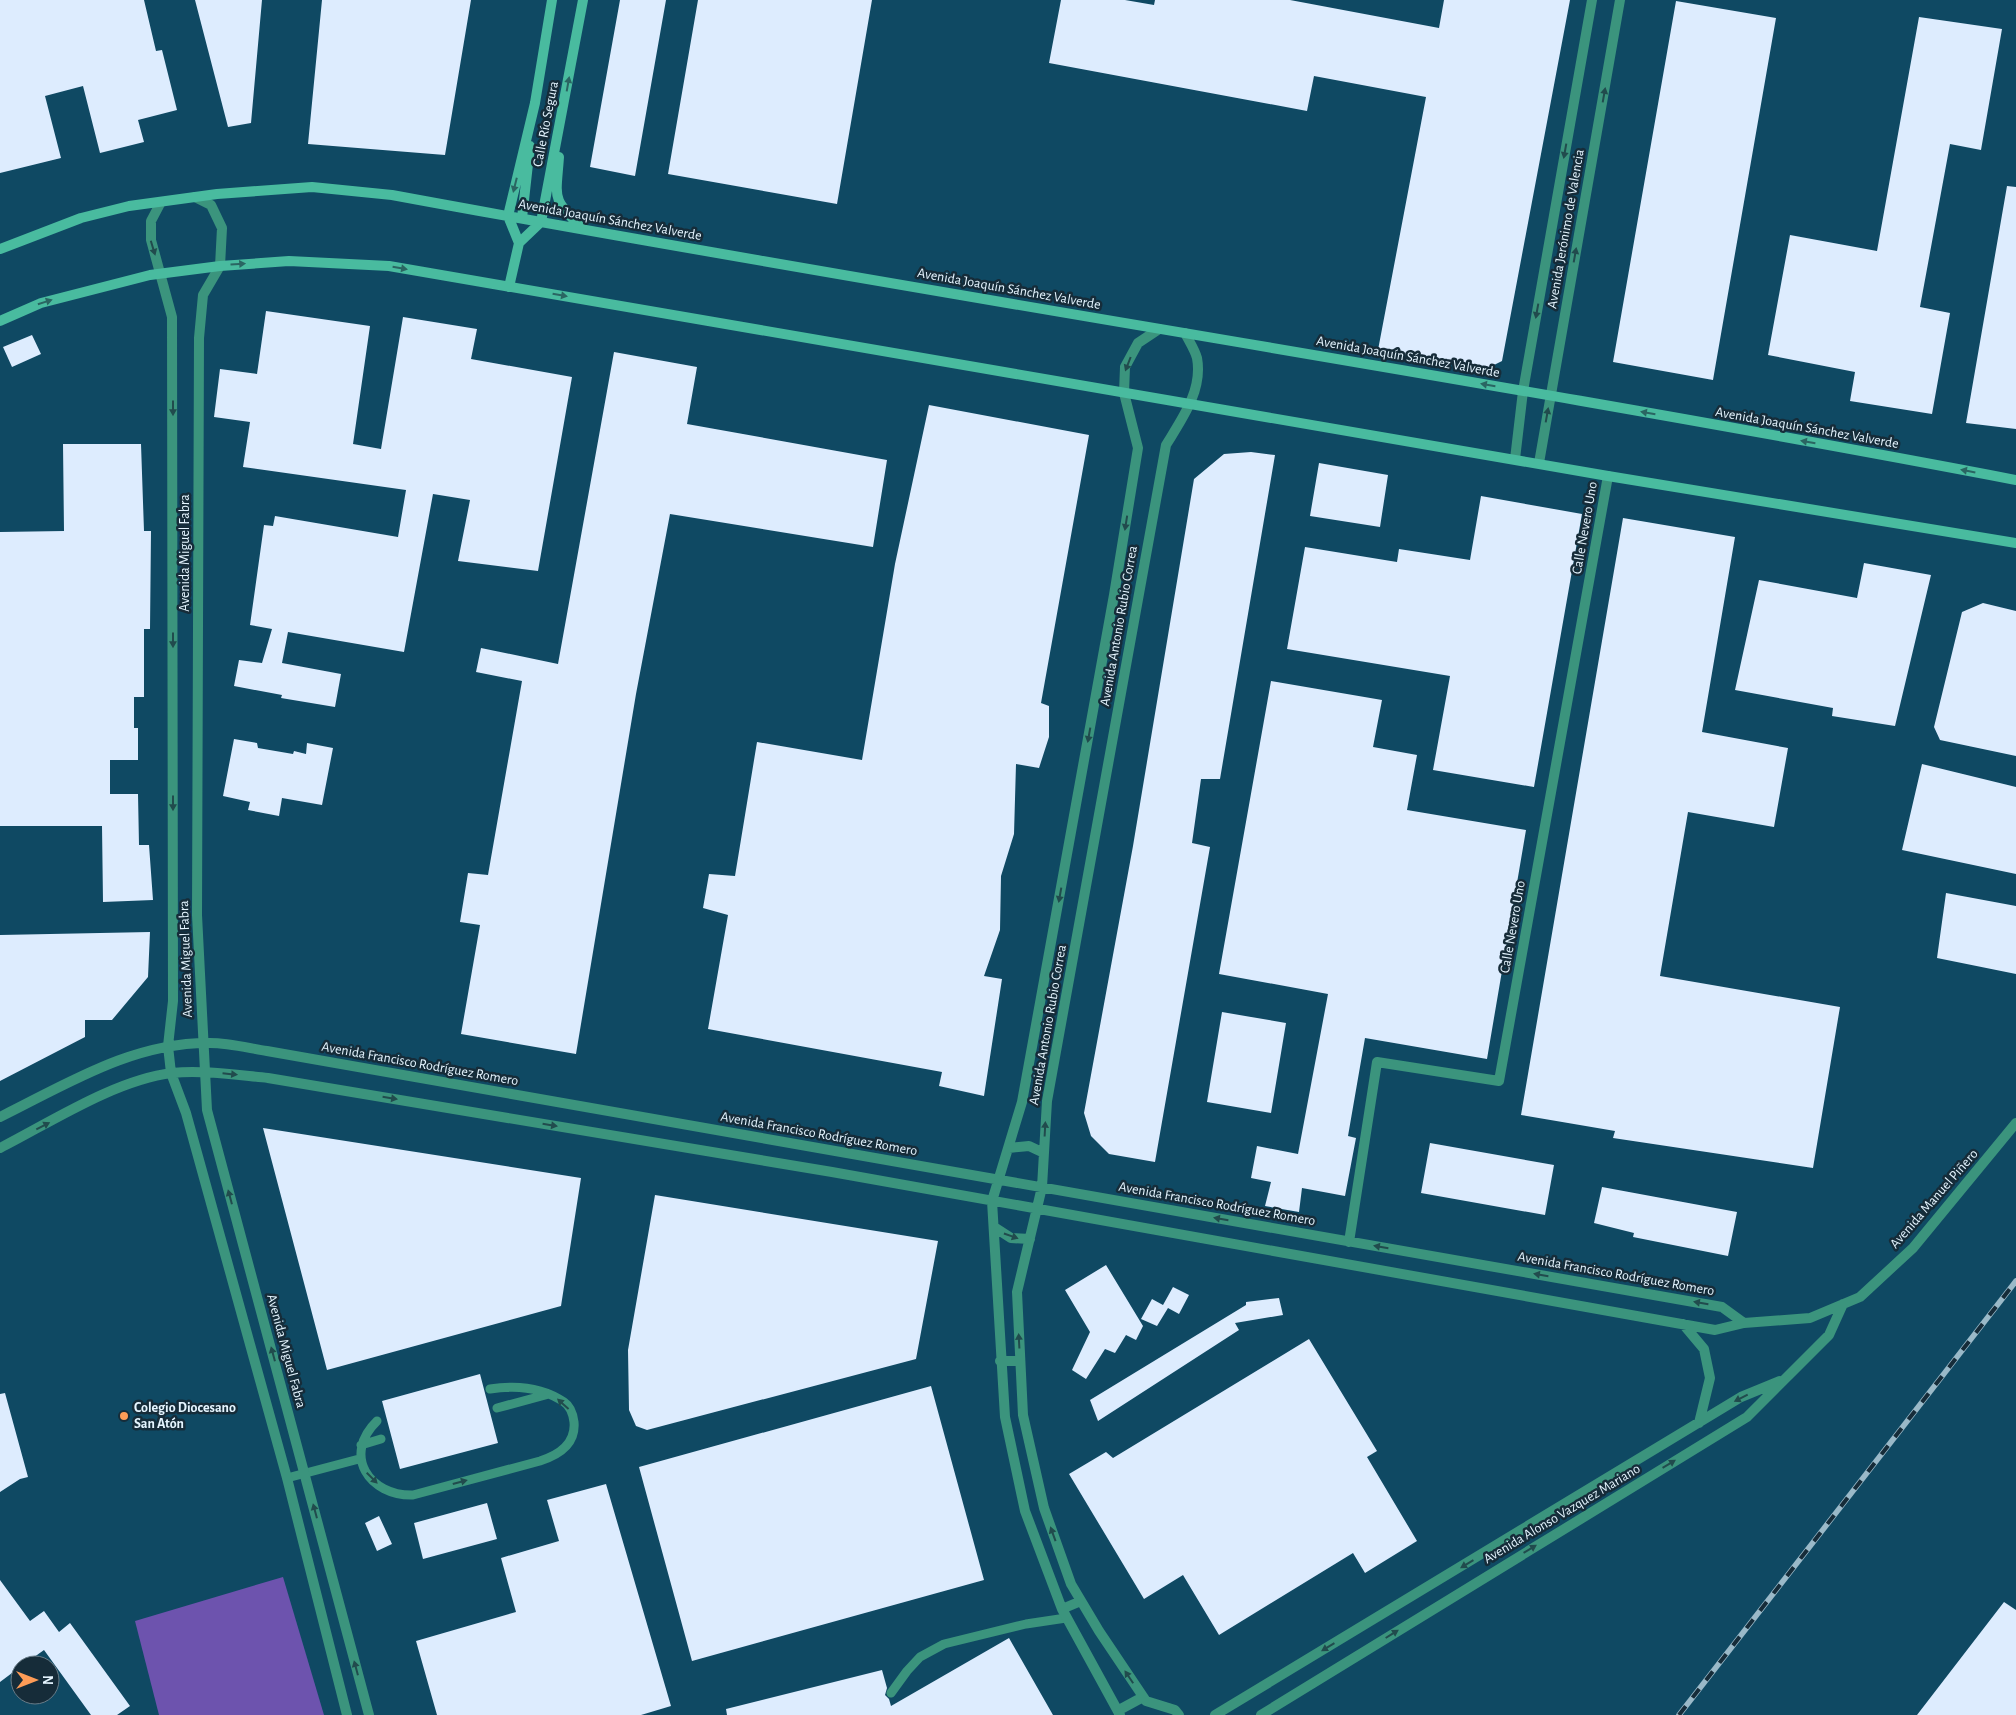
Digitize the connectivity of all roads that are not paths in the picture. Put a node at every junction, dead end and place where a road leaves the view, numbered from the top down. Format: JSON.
{"nodes":[{"id":1,"x":552,"y":0,"type":"edge"},
{"id":2,"x":583,"y":0,"type":"edge"},
{"id":3,"x":1592,"y":0,"type":"edge"},
{"id":4,"x":1620,"y":0,"type":"edge"},
{"id":5,"x":535,"y":103,"type":"junction"},
{"id":6,"x":563,"y":111,"type":"junction"},
{"id":7,"x":195,"y":197,"type":"junction"},
{"id":8,"x":161,"y":202,"type":"junction"},
{"id":9,"x":508,"y":216,"type":"junction"},
{"id":10,"x":522,"y":218,"type":"junction"},
{"id":11,"x":541,"y":222,"type":"junction"},
{"id":12,"x":582,"y":228,"type":"junction"},
{"id":13,"x":519,"y":244,"type":"junction"},
{"id":14,"x":0,"y":249,"type":"edge"},
{"id":15,"x":220,"y":266,"type":"junction"},
{"id":16,"x":161,"y":274,"type":"junction"},
{"id":17,"x":509,"y":287,"type":"junction"},
{"id":18,"x":0,"y":321,"type":"edge"},
{"id":19,"x":1159,"y":329,"type":"junction"},
{"id":20,"x":1185,"y":333,"type":"junction"},
{"id":21,"x":1523,"y":391,"type":"junction"},
{"id":22,"x":1124,"y":392,"type":"junction"},
{"id":23,"x":1550,"y":396,"type":"junction"},
{"id":24,"x":1191,"y":404,"type":"junction"},
{"id":25,"x":1515,"y":459,"type":"junction"},
{"id":26,"x":1539,"y":463,"type":"junction"},
{"id":27,"x":1608,"y":476,"type":"junction"},
{"id":28,"x":2016,"y":480,"type":"edge"},
{"id":29,"x":2016,"y":545,"type":"edge"},
{"id":30,"x":202,"y":1043,"type":"junction"},
{"id":31,"x":168,"y":1046,"type":"junction"},
{"id":32,"x":205,"y":1073,"type":"junction"},
{"id":33,"x":171,"y":1074,"type":"junction"},
{"id":34,"x":0,"y":1117,"type":"edge"},
{"id":35,"x":2016,"y":1123,"type":"edge"},
{"id":36,"x":0,"y":1148,"type":"edge"},
{"id":37,"x":1009,"y":1148,"type":"junction"},
{"id":38,"x":1044,"y":1153,"type":"junction"},
{"id":39,"x":1000,"y":1180,"type":"junction"},
{"id":40,"x":1042,"y":1187,"type":"junction"},
{"id":41,"x":992,"y":1201,"type":"junction"},
{"id":42,"x":1038,"y":1210,"type":"junction"},
{"id":43,"x":994,"y":1227,"type":"junction"},
{"id":44,"x":1030,"y":1239,"type":"junction"},
{"id":45,"x":1349,"y":1242,"type":"junction"},
{"id":46,"x":1843,"y":1304,"type":"junction"},
{"id":47,"x":1744,"y":1323,"type":"junction"},
{"id":48,"x":1683,"y":1324,"type":"junction"},
{"id":49,"x":1020,"y":1361,"type":"junction"},
{"id":50,"x":1000,"y":1362,"type":"junction"},
{"id":51,"x":1786,"y":1378,"type":"junction"},
{"id":52,"x":490,"y":1389,"type":"dead end"},
{"id":53,"x":549,"y":1394,"type":"junction"},
{"id":54,"x":497,"y":1408,"type":"dead end"},
{"id":55,"x":377,"y":1421,"type":"dead end"},
{"id":56,"x":1699,"y":1423,"type":"junction"},
{"id":57,"x":381,"y":1439,"type":"dead end"},
{"id":58,"x":361,"y":1444,"type":"junction"},
{"id":59,"x":359,"y":1459,"type":"junction"},
{"id":60,"x":305,"y":1473,"type":"junction"},
{"id":61,"x":286,"y":1478,"type":"junction"},
{"id":62,"x":1082,"y":1601,"type":"junction"},
{"id":63,"x":1064,"y":1613,"type":"junction"},
{"id":64,"x":891,"y":1693,"type":"dead end"},
{"id":65,"x":1143,"y":1697,"type":"junction"},
{"id":66,"x":1119,"y":1713,"type":"edge"},
{"id":67,"x":1177,"y":1713,"type":"edge"},
{"id":68,"x":347,"y":1715,"type":"edge"},
{"id":69,"x":369,"y":1715,"type":"edge"},
{"id":70,"x":1160,"y":1715,"type":"edge"},
{"id":71,"x":1215,"y":1715,"type":"edge"},
{"id":72,"x":1261,"y":1715,"type":"edge"}],
"edges":[{"from":1,"to":5,"type":"main road","name":"Calle Río Segura"},
{"from":6,"to":2,"type":"main road","name":"Calle Río Segura","one_way":true},
{"from":3,"to":21,"type":"street","name":"Avenida Jerónimo de Valencia","one_way":true},
{"from":23,"to":4,"type":"street","name":"Avenida Jerónimo de Valencia","one_way":true},
{"from":5,"to":9,"type":"main road","name":"Calle Río Segura","one_way":true},
{"from":5,"to":10,"type":"main road"},
{"from":6,"to":11,"type":"main road","name":"Calle Río Segura"},
{"from":6,"to":12,"type":"main road"},
{"from":7,"to":8,"type":"main road","name":"Avenida Joaquín Sánchez Valverde"},
{"from":7,"to":9,"type":"main road","name":"Avenida Joaquín Sánchez Valverde"},
{"from":7,"to":15,"type":"street","name":"Avenida Miguel Fabra"},
{"from":8,"to":14,"type":"main road","name":"Avenida Joaquín Sánchez Valverde"},
{"from":8,"to":16,"type":"street","name":"Avenida Miguel Fabra","one_way":true},
{"from":9,"to":10,"type":"main road","name":"Avenida Joaquín Sánchez Valverde"},
{"from":9,"to":13,"type":"main road"},
{"from":10,"to":11,"type":"main road","name":"Avenida Joaquín Sánchez Valverde"},
{"from":11,"to":12,"type":"main road","name":"Avenida Joaquín Sánchez Valverde"},
{"from":11,"to":13,"type":"main road"},
{"from":12,"to":19,"type":"main road","name":"Avenida Joaquín Sánchez Valverde"},
{"from":13,"to":17,"type":"main road"},
{"from":15,"to":16,"type":"main road"},
{"from":15,"to":17,"type":"main road","one_way":true},
{"from":15,"to":30,"type":"street","name":"Avenida Miguel Fabra"},
{"from":18,"to":16,"type":"main road","one_way":true},
{"from":16,"to":31,"type":"street","name":"Avenida Miguel Fabra","one_way":true},
{"from":17,"to":22,"type":"main road","one_way":true},
{"from":19,"to":20,"type":"main road","name":"Avenida Joaquín Sánchez Valverde"},
{"from":19,"to":22,"type":"street","name":"Avenida Antonio Rubio Correa","one_way":true},
{"from":21,"to":20,"type":"main road","name":"Avenida Joaquín Sánchez Valverde","one_way":true},
{"from":20,"to":24,"type":"street","name":"Avenida Antonio Rubio Correa"},
{"from":21,"to":23,"type":"main road","name":"Avenida Joaquín Sánchez Valverde"},
{"from":21,"to":25,"type":"street","name":"Avenida Jerónimo de Valencia"},
{"from":22,"to":24,"type":"main road"},
{"from":22,"to":37,"type":"street","name":"Avenida Antonio Rubio Correa","one_way":true},
{"from":26,"to":23,"type":"street","name":"Avenida Jerónimo de Valencia","one_way":true},
{"from":28,"to":23,"type":"main road","name":"Avenida Joaquín Sánchez Valverde","one_way":true},
{"from":24,"to":25,"type":"main road"},
{"from":38,"to":24,"type":"street","name":"Avenida Antonio Rubio Correa","one_way":true},
{"from":25,"to":26,"type":"main road"},
{"from":26,"to":27,"type":"main road"},
{"from":27,"to":29,"type":"main road"},
{"from":27,"to":45,"type":"street","name":"Calle Nevero Uno"},
{"from":30,"to":31,"type":"street","name":"Avenida Francisco Rodríguez Romero"},
{"from":30,"to":32,"type":"street","name":"Avenida Miguel Fabra"},
{"from":30,"to":39,"type":"street","name":"Avenida Francisco Rodríguez Romero"},
{"from":31,"to":33,"type":"street","name":"Avenida Miguel Fabra"},
{"from":31,"to":34,"type":"street","name":"Avenida Francisco Rodríguez Romero"},
{"from":32,"to":33,"type":"street"},
{"from":32,"to":41,"type":"street","one_way":true},
{"from":60,"to":32,"type":"street","name":"Avenida Miguel Fabra","one_way":true},
{"from":36,"to":33,"type":"street","one_way":true},
{"from":33,"to":61,"type":"street","name":"Avenida Miguel Fabra"},
{"from":35,"to":46,"type":"street","name":"Avenida Manuel Piñero"},
{"from":37,"to":38,"type":"street"},
{"from":37,"to":39,"type":"street","name":"Avenida Antonio Rubio Correa"},
{"from":38,"to":40,"type":"street","name":"Avenida Antonio Rubio Correa"},
{"from":39,"to":40,"type":"street","name":"Avenida Francisco Rodríguez Romero"},
{"from":39,"to":41,"type":"street","name":"Avenida Antonio Rubio Correa"},
{"from":40,"to":42,"type":"street","name":"Avenida Antonio Rubio Correa"},
{"from":45,"to":40,"type":"street","name":"Avenida Francisco Rodríguez Romero","one_way":true},
{"from":41,"to":42,"type":"street"},
{"from":41,"to":43,"type":"street","name":"Avenida Antonio Rubio Correa"},
{"from":42,"to":44,"type":"street","name":"Avenida Antonio Rubio Correa"},
{"from":42,"to":48,"type":"street"},
{"from":43,"to":44,"type":"street","one_way":true},
{"from":43,"to":50,"type":"street","name":"Avenida Antonio Rubio Correa"},
{"from":49,"to":44,"type":"street","name":"Avenida Antonio Rubio Correa","one_way":true},
{"from":47,"to":45,"type":"street","name":"Avenida Francisco Rodríguez Romero","one_way":true},
{"from":46,"to":47,"type":"street","name":"Avenida Manuel Piñero"},
{"from":46,"to":51,"type":"street"},
{"from":47,"to":48,"type":"street"},
{"from":48,"to":56,"type":"street"},
{"from":49,"to":50,"type":"street"},
{"from":62,"to":49,"type":"street","name":"Avenida Antonio Rubio Correa","one_way":true},
{"from":50,"to":63,"type":"street","name":"Avenida Antonio Rubio Correa"},
{"from":51,"to":56,"type":"street","name":"Avenida Alonso Vazquez Mariano","one_way":true},
{"from":72,"to":51,"type":"street","name":"Avenida Alonso Vazquez Mariano","one_way":true},
{"from":52,"to":53,"type":"lane"},
{"from":53,"to":54,"type":"lane"},
{"from":59,"to":53,"type":"lane","one_way":true},
{"from":55,"to":58,"type":"lane"},
{"from":56,"to":71,"type":"street","name":"Avenida Alonso Vazquez Mariano","one_way":true},
{"from":57,"to":58,"type":"lane"},
{"from":58,"to":59,"type":"lane"},
{"from":59,"to":60,"type":"lane"},
{"from":60,"to":61,"type":"lane"},
{"from":69,"to":60,"type":"street","name":"Avenida Miguel Fabra","one_way":true},
{"from":61,"to":68,"type":"street","name":"Avenida Miguel Fabra"},
{"from":62,"to":63,"type":"street"},
{"from":65,"to":62,"type":"street","name":"Avenida Antonio Rubio Correa","one_way":true},
{"from":63,"to":64,"type":"lane"},
{"from":63,"to":66,"type":"street","name":"Avenida Antonio Rubio Correa"},
{"from":65,"to":66,"type":"street"},
{"from":65,"to":67,"type":"street"},
{"from":67,"to":70,"type":"street"}]}
